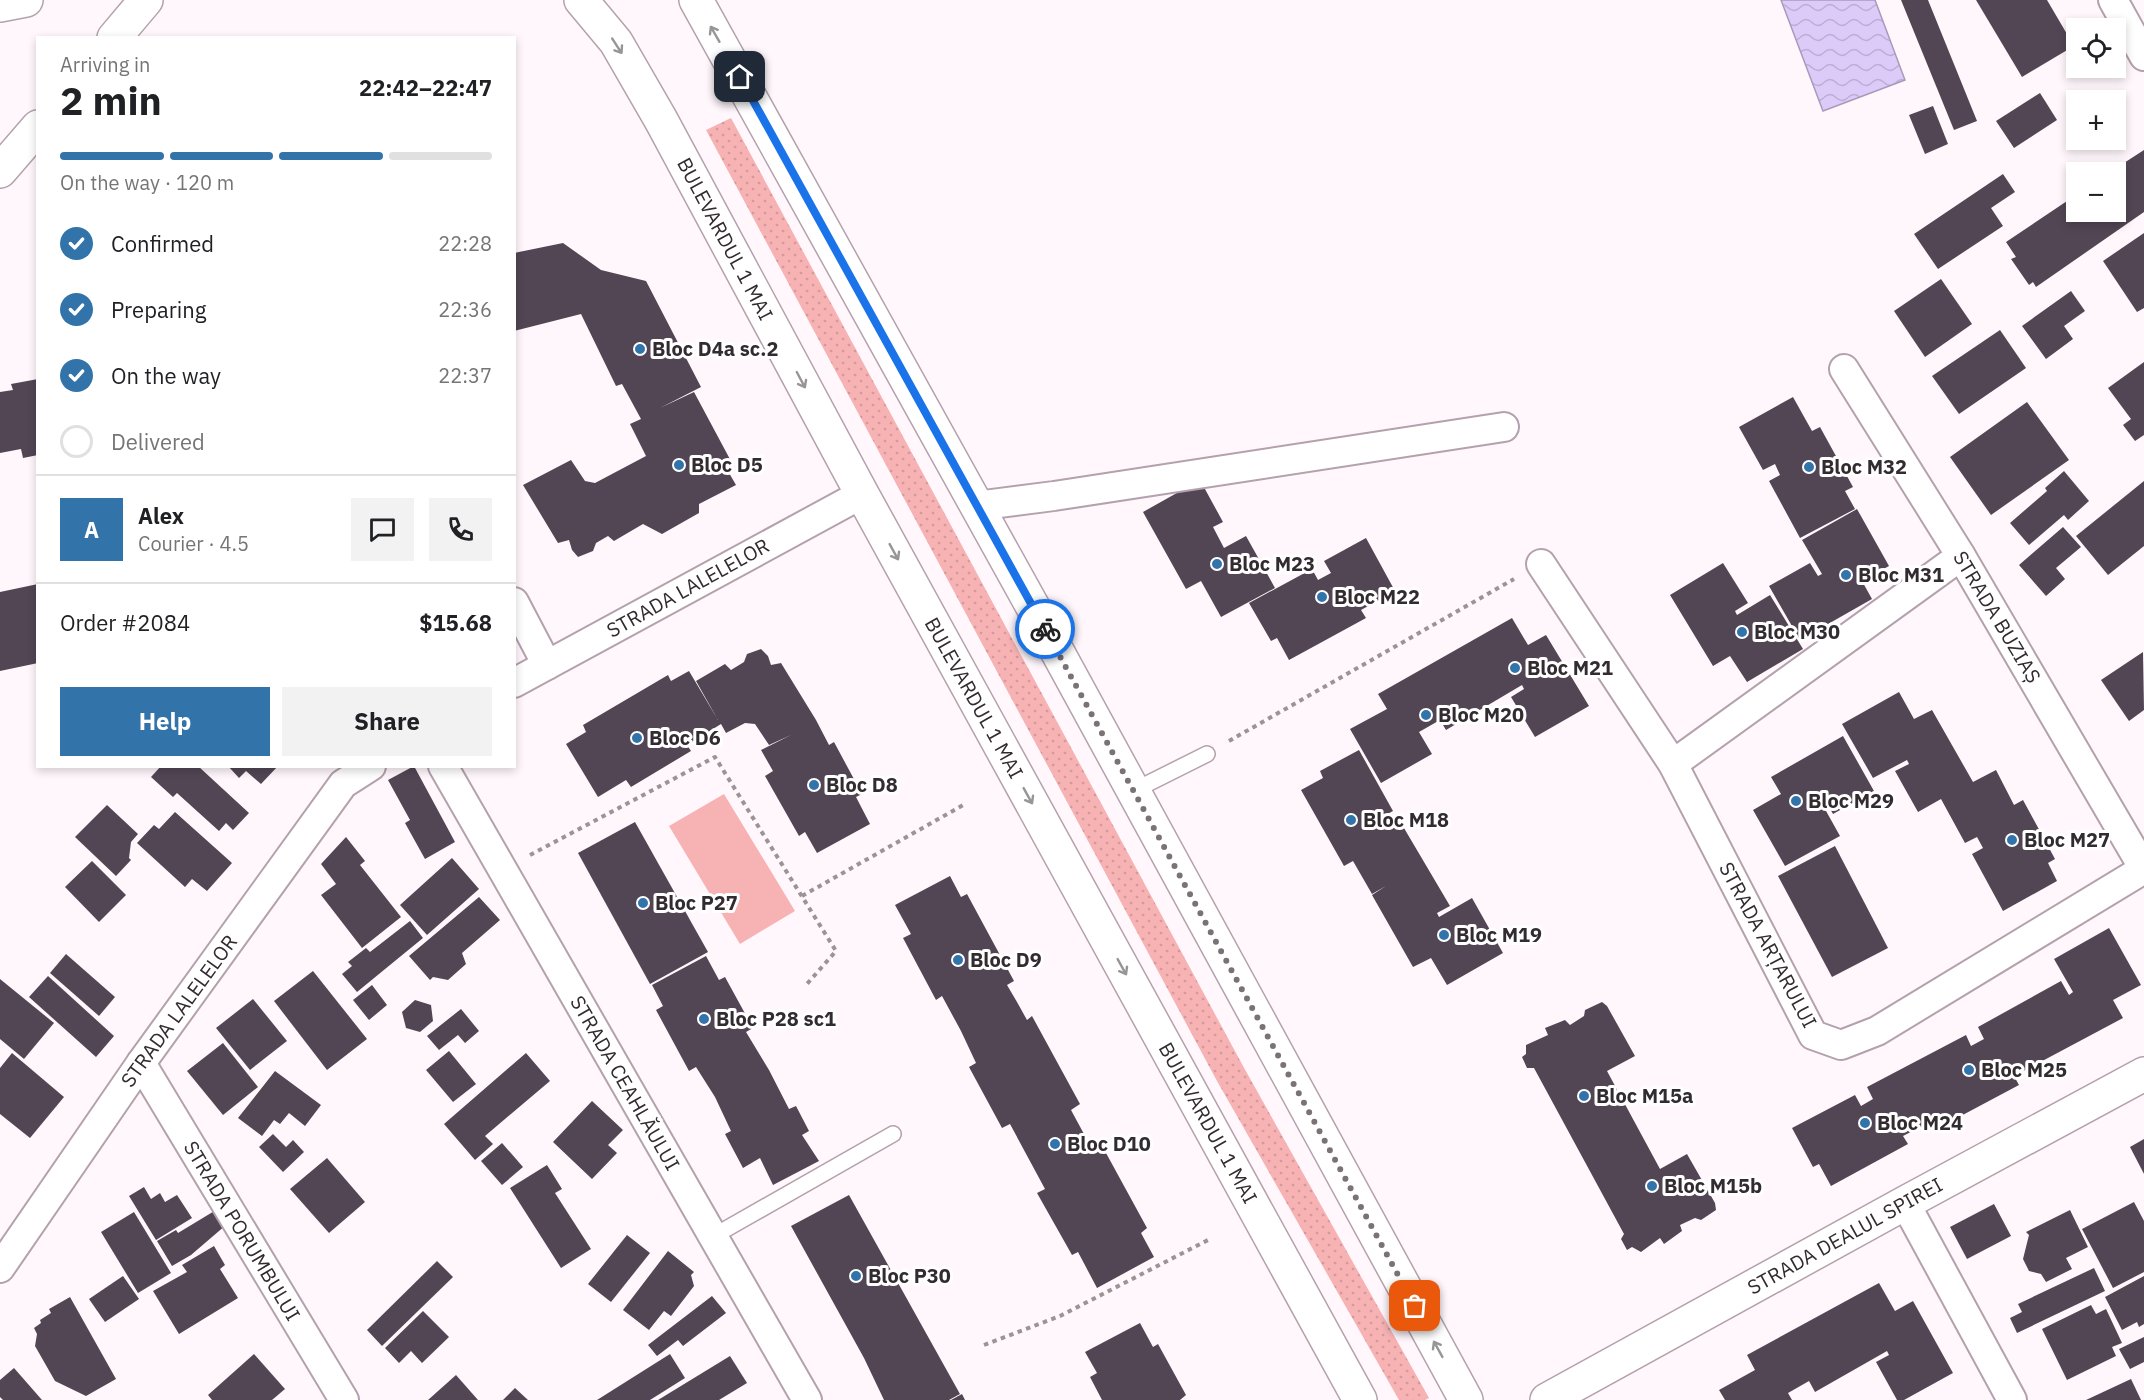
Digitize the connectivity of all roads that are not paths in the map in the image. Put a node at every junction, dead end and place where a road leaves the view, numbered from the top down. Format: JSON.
{"nodes":[{"id":1,"x":26,"y":0,"type":"edge"},
{"id":2,"x":146,"y":0,"type":"edge"},
{"id":3,"x":581,"y":0,"type":"edge"},
{"id":4,"x":696,"y":0,"type":"edge"},
{"id":5,"x":2113,"y":0,"type":"edge"},
{"id":6,"x":0,"y":5,"type":"edge"},
{"id":7,"x":116,"y":36,"type":"edge"},
{"id":8,"x":2144,"y":56,"type":"edge"},
{"id":9,"x":36,"y":129,"type":"edge"},
{"id":10,"x":0,"y":171,"type":"edge"},
{"id":11,"x":1844,"y":369,"type":"dead end"},
{"id":12,"x":1504,"y":427,"type":"dead end"},
{"id":13,"x":862,"y":494,"type":"junction"},
{"id":14,"x":976,"y":506,"type":"junction"},
{"id":15,"x":1961,"y":556,"type":"junction"},
{"id":16,"x":1541,"y":564,"type":"road end"},
{"id":17,"x":516,"y":606,"type":"edge"},
{"id":18,"x":547,"y":665,"type":"junction"},
{"id":19,"x":516,"y":682,"type":"edge"},
{"id":20,"x":1207,"y":754,"type":"road end"},
{"id":21,"x":1673,"y":764,"type":"junction"},
{"id":22,"x":367,"y":768,"type":"edge"},
{"id":23,"x":444,"y":768,"type":"edge"},
{"id":24,"x":1133,"y":791,"type":"junction"},
{"id":25,"x":2144,"y":869,"type":"edge"},
{"id":26,"x":141,"y":1063,"type":"junction"},
{"id":27,"x":2144,"y":1074,"type":"edge"},
{"id":28,"x":893,"y":1134,"type":"dead end"},
{"id":29,"x":1905,"y":1203,"type":"junction"},
{"id":30,"x":712,"y":1237,"type":"junction"},
{"id":31,"x":0,"y":1268,"type":"edge"},
{"id":32,"x":344,"y":1400,"type":"edge"},
{"id":33,"x":807,"y":1400,"type":"edge"},
{"id":34,"x":1360,"y":1400,"type":"edge"},
{"id":35,"x":1466,"y":1400,"type":"edge"},
{"id":36,"x":1547,"y":1400,"type":"edge"},
{"id":37,"x":2012,"y":1400,"type":"edge"}],
"edges":[{"from":1,"to":6,"type":"main road"},
{"from":2,"to":7,"type":"main road"},
{"from":3,"to":13,"type":"main road","name":"BULEVARDUL 1 MAI","one_way":true},
{"from":14,"to":4,"type":"main road","one_way":true},
{"from":5,"to":8,"type":"street"},
{"from":9,"to":10,"type":"main road"},
{"from":11,"to":15,"type":"street","name":"STRADA BUZIAȘ"},
{"from":12,"to":14,"type":"street"},
{"from":13,"to":18,"type":"street","name":"STRADA LALELELOR"},
{"from":13,"to":34,"type":"main road","name":"BULEVARDUL 1 MAI","one_way":true},
{"from":14,"to":24,"type":"main road"},
{"from":15,"to":21,"type":"street"},
{"from":15,"to":25,"type":"street","name":"STRADA BUZIAȘ"},
{"from":16,"to":21,"type":"street","name":"STRADA ARȚARULUI"},
{"from":17,"to":18,"type":"street"},
{"from":18,"to":19,"type":"street","name":"STRADA LALELELOR"},
{"from":20,"to":24,"type":"lane"},
{"from":21,"to":25,"type":"street","name":"STRADA ARȚARULUI"},
{"from":22,"to":26,"type":"street","name":"STRADA LALELELOR"},
{"from":23,"to":30,"type":"street","name":"STRADA CEAHLĂULUI"},
{"from":35,"to":24,"type":"main road","one_way":true},
{"from":26,"to":31,"type":"street","name":"STRADA LALELELOR"},
{"from":26,"to":32,"type":"street","name":"STRADA PORUMBULUI"},
{"from":27,"to":29,"type":"main road","name":"STRADA DEALUL SPIREI"},
{"from":28,"to":30,"type":"lane"},
{"from":29,"to":36,"type":"main road","name":"STRADA DEALUL SPIREI"},
{"from":29,"to":37,"type":"street"},
{"from":30,"to":33,"type":"street","name":"STRADA CEAHLĂULUI"}]}
